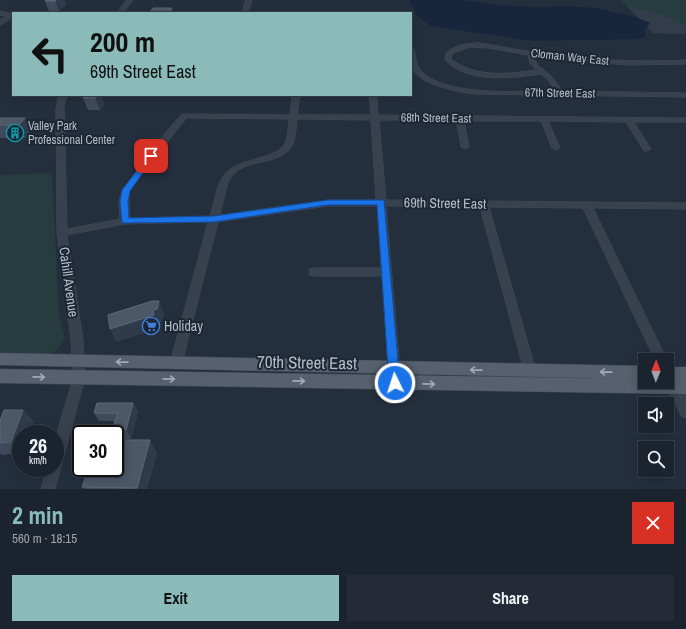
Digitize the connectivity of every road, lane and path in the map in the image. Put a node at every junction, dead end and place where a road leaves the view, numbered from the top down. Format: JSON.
{"nodes":[{"id":1,"x":130,"y":0,"type":"edge"},
{"id":2,"x":249,"y":0,"type":"edge"},
{"id":3,"x":121,"y":12,"type":"edge"},
{"id":4,"x":245,"y":12,"type":"edge"},
{"id":5,"x":0,"y":13,"type":"edge"},
{"id":6,"x":11,"y":16,"type":"edge"},
{"id":7,"x":0,"y":23,"type":"edge"},
{"id":8,"x":412,"y":54,"type":"edge"},
{"id":9,"x":533,"y":54,"type":"junction"},
{"id":10,"x":686,"y":62,"type":"edge"},
{"id":11,"x":540,"y":72,"type":"junction"},
{"id":12,"x":561,"y":93,"type":"junction"},
{"id":13,"x":686,"y":95,"type":"edge"},
{"id":14,"x":63,"y":96,"type":"edge"},
{"id":15,"x":296,"y":96,"type":"edge"},
{"id":16,"x":373,"y":96,"type":"edge"},
{"id":17,"x":294,"y":117,"type":"junction"},
{"id":18,"x":375,"y":118,"type":"junction"},
{"id":19,"x":460,"y":119,"type":"junction"},
{"id":20,"x":544,"y":120,"type":"junction"},
{"id":21,"x":629,"y":120,"type":"junction"},
{"id":22,"x":686,"y":120,"type":"edge"},
{"id":23,"x":465,"y":147,"type":"dead end"},
{"id":24,"x":556,"y":148,"type":"dead end"},
{"id":25,"x":647,"y":149,"type":"dead end"},
{"id":26,"x":381,"y":202,"type":"junction"},
{"id":27,"x":484,"y":203,"type":"junction"},
{"id":28,"x":586,"y":204,"type":"junction"},
{"id":29,"x":686,"y":206,"type":"edge"},
{"id":30,"x":214,"y":219,"type":"junction"},
{"id":31,"x":125,"y":221,"type":"junction"},
{"id":32,"x":62,"y":233,"type":"junction"},
{"id":33,"x":314,"y":272,"type":"dead end"},
{"id":34,"x":386,"y":272,"type":"junction"},
{"id":35,"x":658,"y":353,"type":"edge"},
{"id":36,"x":0,"y":359,"type":"edge"},
{"id":37,"x":77,"y":361,"type":"junction"},
{"id":38,"x":176,"y":363,"type":"junction"},
{"id":39,"x":530,"y":371,"type":"junction"},
{"id":40,"x":638,"y":373,"type":"edge"},
{"id":41,"x":686,"y":374,"type":"edge"},
{"id":42,"x":0,"y":376,"type":"edge"},
{"id":43,"x":394,"y":376,"type":"junction"},
{"id":44,"x":79,"y":378,"type":"junction"},
{"id":45,"x":674,"y":378,"type":"edge"},
{"id":46,"x":638,"y":379,"type":"edge"},
{"id":47,"x":674,"y":384,"type":"edge"},
{"id":48,"x":686,"y":412,"type":"edge"},
{"id":49,"x":64,"y":436,"type":"edge"},
{"id":50,"x":51,"y":477,"type":"edge"},
{"id":51,"x":48,"y":489,"type":"edge"}],
"edges":[{"from":1,"to":3,"type":"street"},
{"from":2,"to":4,"type":"street"},
{"from":5,"to":6,"type":"street"},
{"from":6,"to":7,"type":"street"},
{"from":8,"to":12,"type":"street","name":"67th Street East"},
{"from":9,"to":10,"type":"street","name":"Cloman Way East"},
{"from":9,"to":11,"type":"street"},
{"from":9,"to":11,"type":"street","name":"Cloman Way East"},
{"from":11,"to":12,"type":"street"},
{"from":12,"to":13,"type":"street","name":"67th Street East"},
{"from":14,"to":32,"type":"street","name":"Cahill Avenue"},
{"from":15,"to":17,"type":"street"},
{"from":16,"to":18,"type":"street"},
{"from":17,"to":18,"type":"street","name":"68th Street East"},
{"from":17,"to":30,"type":"street"},
{"from":17,"to":31,"type":"street","name":"68th Street East"},
{"from":18,"to":19,"type":"street","name":"68th Street East"},
{"from":18,"to":26,"type":"street"},
{"from":19,"to":20,"type":"street","name":"68th Street East"},
{"from":19,"to":23,"type":"street"},
{"from":20,"to":21,"type":"street","name":"68th Street East"},
{"from":20,"to":24,"type":"street"},
{"from":21,"to":22,"type":"street","name":"68th Street East"},
{"from":21,"to":25,"type":"street"},
{"from":26,"to":27,"type":"street","name":"69th Street East"},
{"from":26,"to":30,"type":"street","name":"69th Street East"},
{"from":26,"to":34,"type":"street"},
{"from":27,"to":28,"type":"street","name":"69th Street East"},
{"from":27,"to":39,"type":"street"},
{"from":28,"to":29,"type":"street","name":"69th Street East"},
{"from":28,"to":35,"type":"street"},
{"from":30,"to":31,"type":"street","name":"69th Street East"},
{"from":30,"to":38,"type":"street"},
{"from":31,"to":32,"type":"street","name":"69th Street East"},
{"from":32,"to":37,"type":"street","name":"Cahill Avenue"},
{"from":33,"to":34,"type":"street"},
{"from":34,"to":43,"type":"street"},
{"from":36,"to":37,"type":"main road","name":"70th Street East"},
{"from":38,"to":37,"type":"main road","name":"70th Street East","one_way":true},
{"from":37,"to":44,"type":"street","name":"Cahill Avenue"},
{"from":38,"to":43,"type":"main road","name":"70th Street East"},
{"from":40,"to":39,"type":"main road","name":"70th Street East","one_way":true},
{"from":39,"to":43,"type":"main road","name":"70th Street East","one_way":true},
{"from":41,"to":45,"type":"main road","name":"70th Street East"},
{"from":42,"to":44,"type":"main road","name":"70th Street East","one_way":true},
{"from":44,"to":43,"type":"main road","name":"70th Street East","one_way":true},
{"from":43,"to":46,"type":"main road","name":"70th Street East","one_way":true},
{"from":44,"to":49,"type":"street","name":"Cahill Avenue"},
{"from":47,"to":48,"type":"street"},
{"from":50,"to":51,"type":"street"}]}
